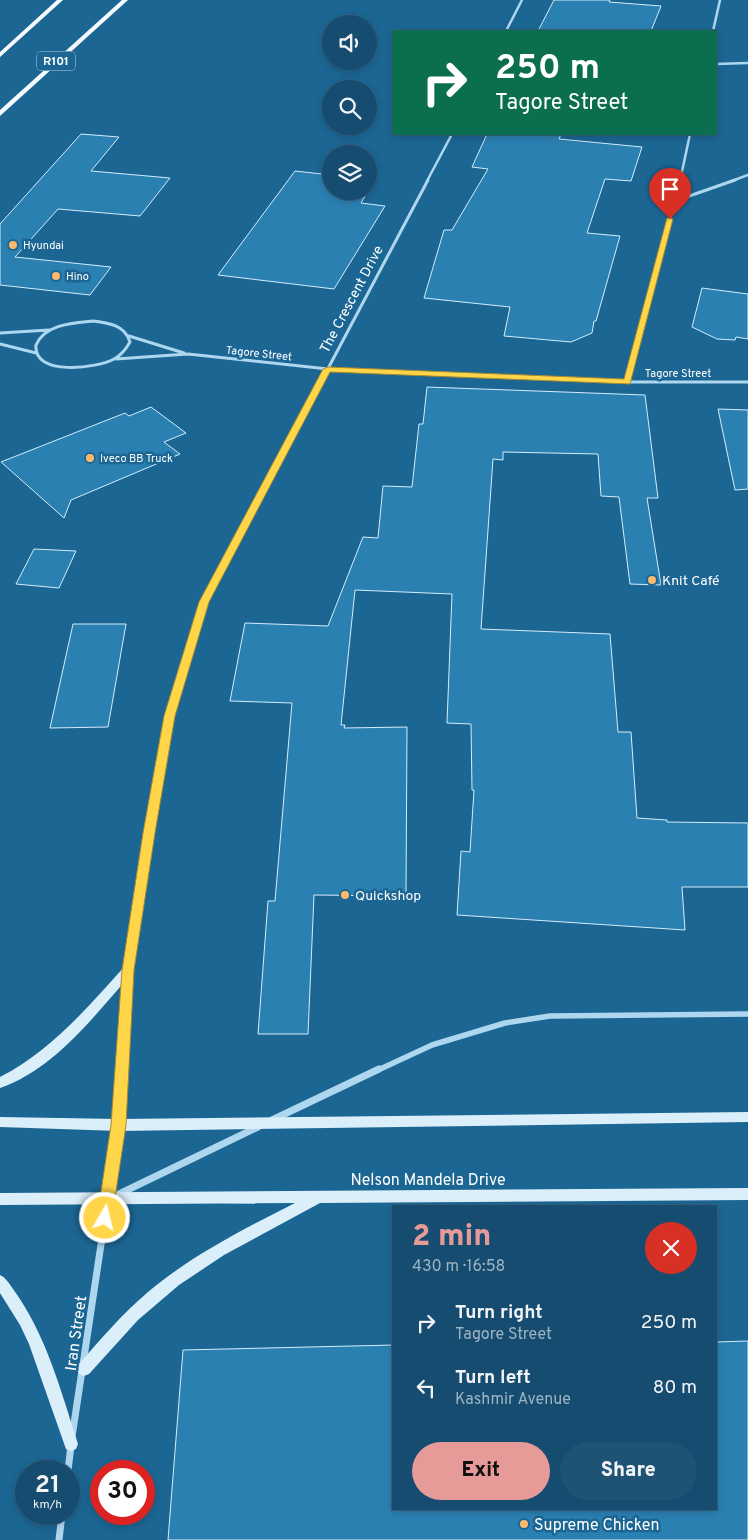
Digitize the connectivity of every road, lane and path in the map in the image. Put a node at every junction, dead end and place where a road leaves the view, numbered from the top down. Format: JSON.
{"nodes":[{"id":1,"x":60,"y":0,"type":"edge"},
{"id":2,"x":125,"y":0,"type":"edge"},
{"id":3,"x":522,"y":0,"type":"edge"},
{"id":4,"x":720,"y":0,"type":"edge"},
{"id":5,"x":507,"y":30,"type":"edge"},
{"id":6,"x":713,"y":30,"type":"edge"},
{"id":7,"x":0,"y":55,"type":"edge"},
{"id":8,"x":748,"y":63,"type":"edge"},
{"id":9,"x":717,"y":64,"type":"edge"},
{"id":10,"x":0,"y":114,"type":"edge"},
{"id":11,"x":451,"y":135,"type":"edge"},
{"id":12,"x":690,"y":135,"type":"edge"},
{"id":13,"x":748,"y":175,"type":"edge"},
{"id":14,"x":675,"y":201,"type":"junction"},
{"id":15,"x":50,"y":330,"type":"junction"},
{"id":16,"x":0,"y":333,"type":"edge"},
{"id":17,"x":129,"y":336,"type":"junction"},
{"id":18,"x":0,"y":344,"type":"edge"},
{"id":19,"x":36,"y":353,"type":"junction"},
{"id":20,"x":188,"y":354,"type":"junction"},
{"id":21,"x":116,"y":358,"type":"junction"},
{"id":22,"x":328,"y":369,"type":"junction"},
{"id":23,"x":627,"y":382,"type":"junction"},
{"id":24,"x":748,"y":382,"type":"edge"},
{"id":25,"x":128,"y":970,"type":"junction"},
{"id":26,"x":748,"y":1014,"type":"edge"},
{"id":27,"x":0,"y":1083,"type":"edge"},
{"id":28,"x":748,"y":1117,"type":"edge"},
{"id":29,"x":0,"y":1122,"type":"edge"},
{"id":30,"x":267,"y":1123,"type":"junction"},
{"id":31,"x":118,"y":1125,"type":"junction"},
{"id":32,"x":748,"y":1194,"type":"edge"},
{"id":33,"x":318,"y":1197,"type":"junction"},
{"id":34,"x":0,"y":1199,"type":"edge"},
{"id":35,"x":107,"y":1199,"type":"junction"},
{"id":36,"x":0,"y":1282,"type":"edge"},
{"id":37,"x":84,"y":1369,"type":"junction"},
{"id":38,"x":71,"y":1444,"type":"junction"},
{"id":39,"x":69,"y":1460,"type":"edge"},
{"id":40,"x":61,"y":1525,"type":"edge"},
{"id":41,"x":59,"y":1540,"type":"edge"}],
"edges":[{"from":1,"to":7,"type":"main road"},
{"from":2,"to":10,"type":"main road","number":"R101"},
{"from":3,"to":5,"type":"street"},
{"from":4,"to":6,"type":"street"},
{"from":8,"to":9,"type":"street"},
{"from":11,"to":22,"type":"street","name":"The Crescent Drive"},
{"from":12,"to":14,"type":"street"},
{"from":13,"to":14,"type":"street"},
{"from":14,"to":23,"type":"street"},
{"from":15,"to":16,"type":"street","name":"Tagore Street"},
{"from":15,"to":17,"type":"street","name":"Tagore Street"},
{"from":15,"to":19,"type":"street"},
{"from":17,"to":20,"type":"street","name":"Tagore Street"},
{"from":17,"to":21,"type":"street"},
{"from":18,"to":19,"type":"street","name":"Tagore Street"},
{"from":19,"to":21,"type":"street","name":"Tagore Street"},
{"from":20,"to":21,"type":"street","name":"Tagore Street"},
{"from":20,"to":22,"type":"street","name":"Tagore Street"},
{"from":22,"to":23,"type":"street","name":"Tagore Street"},
{"from":22,"to":25,"type":"street","name":"The Crescent Drive"},
{"from":23,"to":24,"type":"street","name":"Tagore Street"},
{"from":25,"to":27,"type":"main road"},
{"from":25,"to":31,"type":"street","name":"The Crescent Drive"},
{"from":26,"to":30,"type":"street","name":"Nelson Mandela Drive"},
{"from":28,"to":30,"type":"main road","name":"Nelson Mandela Drive"},
{"from":29,"to":31,"type":"main road","name":"Nelson Mandela Drive"},
{"from":30,"to":31,"type":"main road","name":"Nelson Mandela Drive"},
{"from":30,"to":35,"type":"street","name":"Nelson Mandela Drive"},
{"from":31,"to":35,"type":"street","name":"The Crescent Drive"},
{"from":32,"to":33,"type":"main road","name":"Nelson Mandela Drive"},
{"from":33,"to":35,"type":"main road","name":"Nelson Mandela Drive"},
{"from":33,"to":37,"type":"main road"},
{"from":34,"to":35,"type":"main road","name":"Nelson Mandela Drive"},
{"from":35,"to":37,"type":"street","name":"Iran Street"},
{"from":36,"to":38,"type":"main road"},
{"from":37,"to":38,"type":"street","name":"Iran Street"},
{"from":38,"to":39,"type":"street","name":"Iran Street"},
{"from":40,"to":41,"type":"street"}]}
